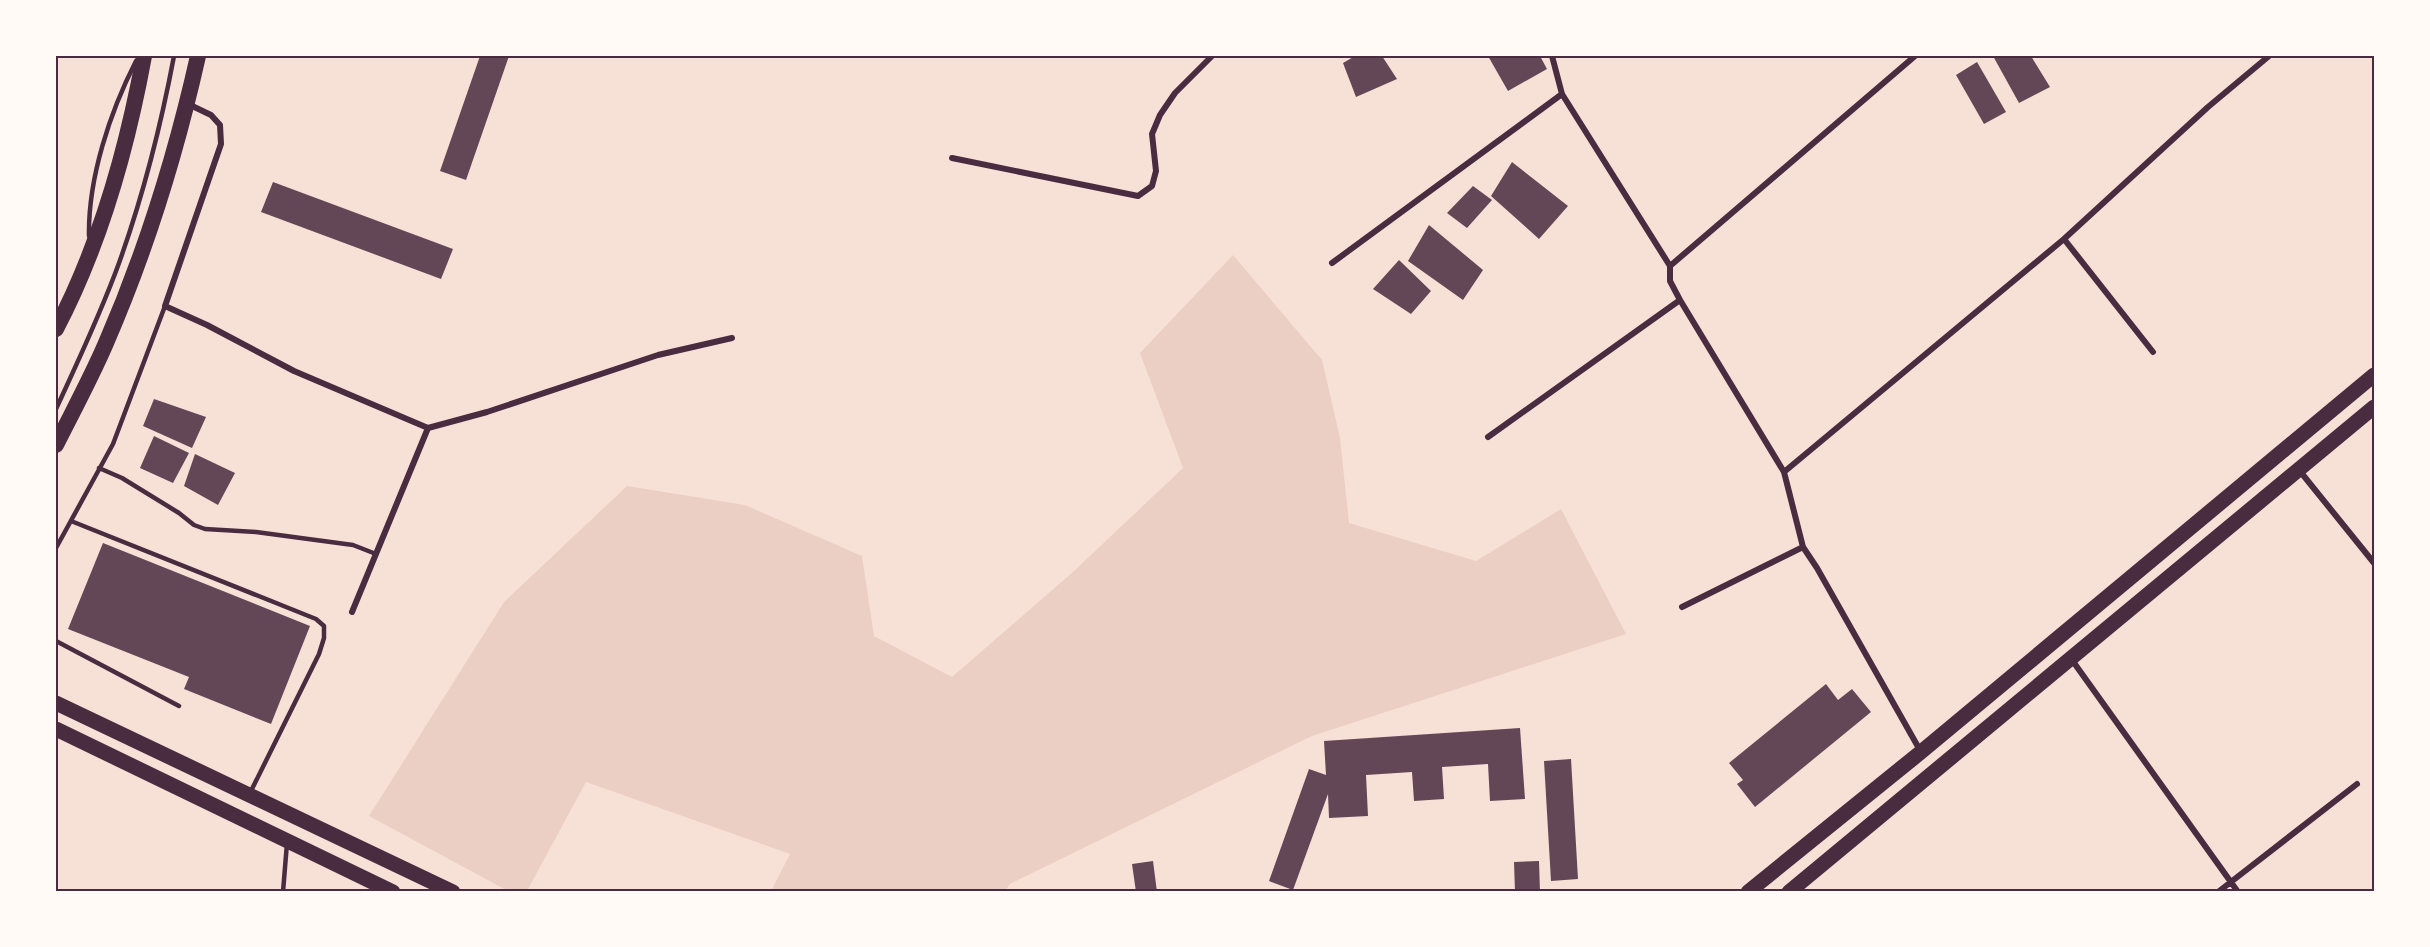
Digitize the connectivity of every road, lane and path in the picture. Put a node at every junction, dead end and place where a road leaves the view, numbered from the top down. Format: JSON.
{"nodes":[{"id":1,"x":139,"y":56,"type":"edge"},
{"id":2,"x":144,"y":56,"type":"edge"},
{"id":3,"x":174,"y":56,"type":"edge"},
{"id":4,"x":1212,"y":56,"type":"edge"},
{"id":5,"x":1552,"y":56,"type":"edge"},
{"id":6,"x":1916,"y":56,"type":"edge"},
{"id":7,"x":2269,"y":56,"type":"edge"},
{"id":8,"x":200,"y":60,"type":"edge"},
{"id":9,"x":1562,"y":94,"type":"junction"},
{"id":10,"x":188,"y":98,"type":"junction"},
{"id":11,"x":952,"y":158,"type":"dead end"},
{"id":12,"x":2064,"y":239,"type":"junction"},
{"id":13,"x":90,"y":255,"type":"junction"},
{"id":14,"x":1332,"y":263,"type":"dead end"},
{"id":15,"x":1670,"y":266,"type":"junction"},
{"id":16,"x":1680,"y":300,"type":"junction"},
{"id":17,"x":165,"y":306,"type":"junction"},
{"id":18,"x":56,"y":329,"type":"edge"},
{"id":19,"x":732,"y":338,"type":"dead end"},
{"id":20,"x":2153,"y":352,"type":"dead end"},
{"id":21,"x":2374,"y":375,"type":"edge"},
{"id":22,"x":2374,"y":407,"type":"edge"},
{"id":23,"x":56,"y":409,"type":"edge"},
{"id":24,"x":428,"y":428,"type":"junction"},
{"id":25,"x":1488,"y":437,"type":"dead end"},
{"id":26,"x":56,"y":445,"type":"edge"},
{"id":27,"x":99,"y":468,"type":"junction"},
{"id":28,"x":2299,"y":470,"type":"junction"},
{"id":29,"x":1784,"y":472,"type":"junction"},
{"id":30,"x":71,"y":521,"type":"junction"},
{"id":31,"x":1803,"y":547,"type":"junction"},
{"id":32,"x":56,"y":548,"type":"edge"},
{"id":33,"x":376,"y":554,"type":"junction"},
{"id":34,"x":2374,"y":563,"type":"edge"},
{"id":35,"x":1682,"y":607,"type":"dead end"},
{"id":36,"x":352,"y":612,"type":"dead end"},
{"id":37,"x":56,"y":641,"type":"edge"},
{"id":38,"x":2071,"y":659,"type":"junction"},
{"id":39,"x":56,"y":703,"type":"edge"},
{"id":40,"x":179,"y":706,"type":"dead end"},
{"id":41,"x":56,"y":729,"type":"edge"},
{"id":42,"x":1921,"y":752,"type":"junction"},
{"id":43,"x":2357,"y":784,"type":"dead end"},
{"id":44,"x":249,"y":795,"type":"junction"},
{"id":45,"x":288,"y":841,"type":"junction"},
{"id":46,"x":1775,"y":868,"type":"junction"},
{"id":47,"x":2230,"y":882,"type":"junction"},
{"id":48,"x":377,"y":888,"type":"edge"},
{"id":49,"x":1791,"y":890,"type":"edge"},
{"id":50,"x":283,"y":891,"type":"edge"},
{"id":51,"x":393,"y":891,"type":"edge"},
{"id":52,"x":453,"y":891,"type":"edge"},
{"id":53,"x":1748,"y":891,"type":"edge"},
{"id":54,"x":2218,"y":891,"type":"edge"},
{"id":55,"x":2238,"y":891,"type":"edge"}],
"edges":[{"from":1,"to":13,"type":"lane"},
{"from":2,"to":13,"type":"highway"},
{"from":3,"to":23,"type":"lane"},
{"from":4,"to":11,"type":"street"},
{"from":5,"to":9,"type":"street"},
{"from":6,"to":15,"type":"street"},
{"from":7,"to":12,"type":"street"},
{"from":8,"to":10,"type":"highway"},
{"from":9,"to":14,"type":"street"},
{"from":9,"to":15,"type":"street"},
{"from":10,"to":17,"type":"street"},
{"from":10,"to":26,"type":"highway"},
{"from":12,"to":20,"type":"street"},
{"from":12,"to":29,"type":"street"},
{"from":13,"to":18,"type":"highway"},
{"from":15,"to":16,"type":"street"},
{"from":16,"to":25,"type":"street"},
{"from":16,"to":29,"type":"street"},
{"from":17,"to":24,"type":"street"},
{"from":17,"to":27,"type":"lane"},
{"from":19,"to":24,"type":"street"},
{"from":21,"to":42,"type":"main road"},
{"from":22,"to":28,"type":"main road"},
{"from":24,"to":33,"type":"street"},
{"from":27,"to":30,"type":"lane"},
{"from":27,"to":33,"type":"lane"},
{"from":28,"to":34,"type":"street"},
{"from":28,"to":38,"type":"main road"},
{"from":29,"to":31,"type":"street"},
{"from":30,"to":32,"type":"lane"},
{"from":30,"to":44,"type":"lane"},
{"from":31,"to":35,"type":"street"},
{"from":31,"to":42,"type":"street"},
{"from":33,"to":36,"type":"street"},
{"from":37,"to":40,"type":"lane"},
{"from":38,"to":47,"type":"street"},
{"from":38,"to":49,"type":"main road"},
{"from":39,"to":44,"type":"main road"},
{"from":41,"to":45,"type":"main road"},
{"from":42,"to":46,"type":"main road"},
{"from":43,"to":47,"type":"street"},
{"from":44,"to":52,"type":"main road"},
{"from":45,"to":48,"type":"main road"},
{"from":45,"to":50,"type":"lane"},
{"from":46,"to":49,"type":"main road"},
{"from":46,"to":53,"type":"main road"},
{"from":47,"to":54,"type":"street"},
{"from":47,"to":55,"type":"street"},
{"from":48,"to":51,"type":"main road"}]}
